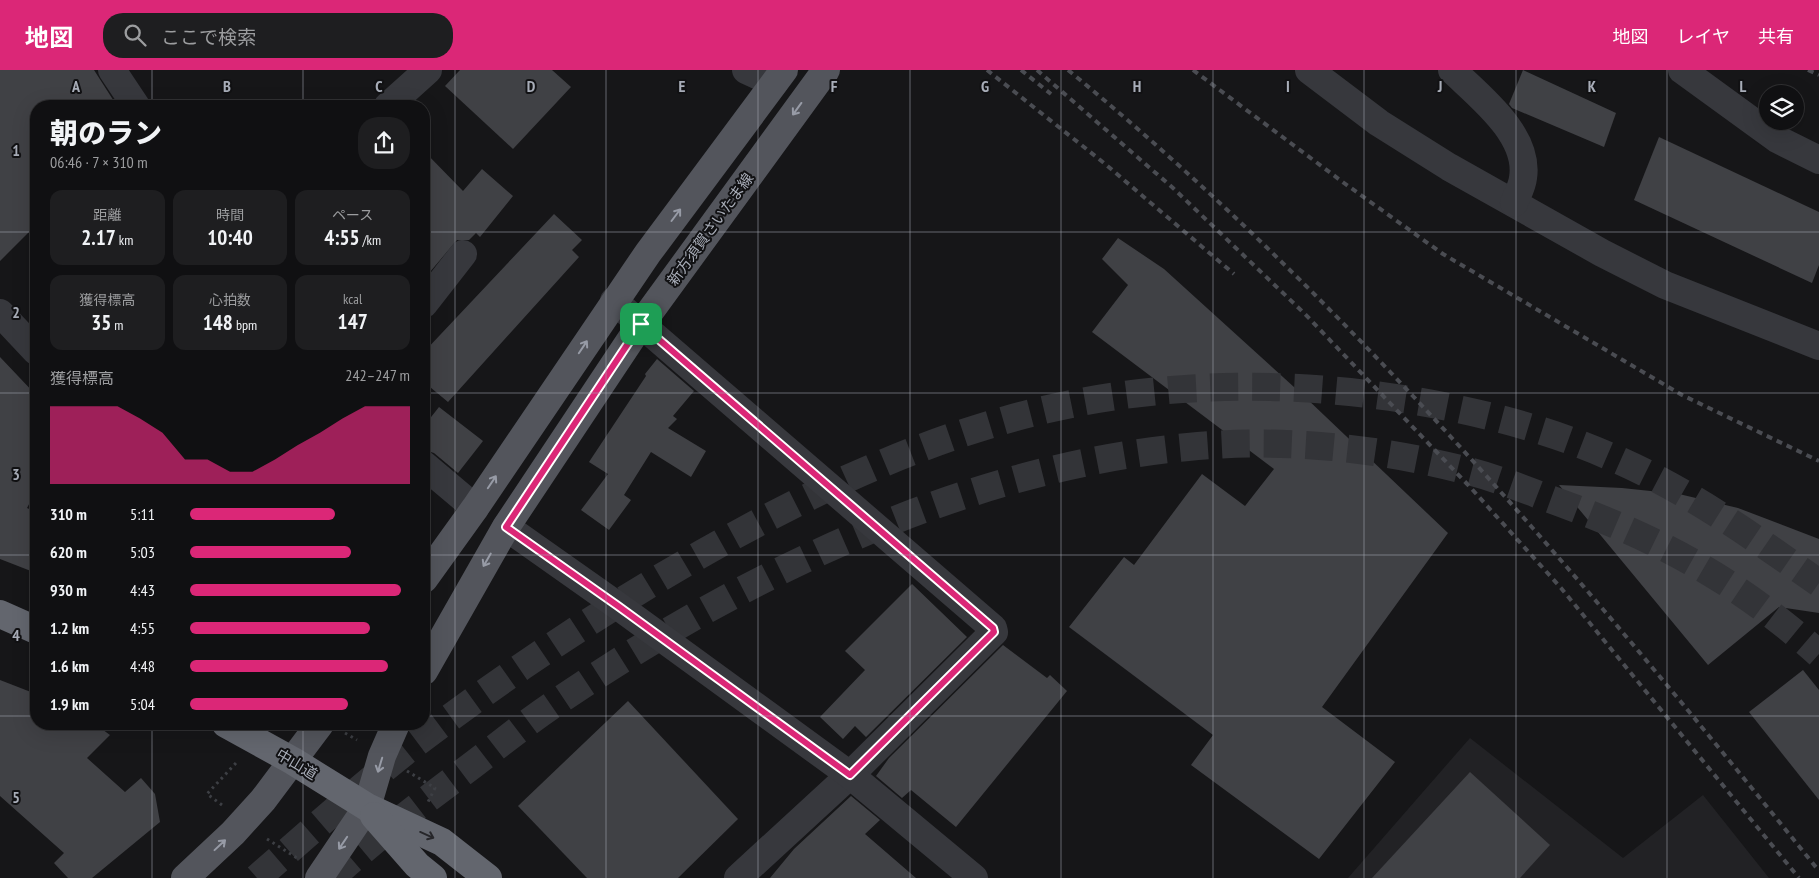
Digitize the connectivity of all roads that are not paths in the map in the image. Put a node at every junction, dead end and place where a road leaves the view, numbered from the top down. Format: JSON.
{"nodes":[{"id":1,"x":112,"y":70,"type":"edge"},
{"id":2,"x":428,"y":70,"type":"edge"},
{"id":3,"x":746,"y":70,"type":"edge"},
{"id":4,"x":826,"y":70,"type":"edge"},
{"id":5,"x":1309,"y":70,"type":"edge"},
{"id":6,"x":1452,"y":70,"type":"edge"},
{"id":7,"x":1682,"y":70,"type":"edge"},
{"id":8,"x":779,"y":76,"type":"edge"},
{"id":9,"x":132,"y":100,"type":"edge"},
{"id":10,"x":395,"y":100,"type":"edge"},
{"id":11,"x":1819,"y":160,"type":"edge"},
{"id":12,"x":1514,"y":204,"type":"junction"},
{"id":13,"x":462,"y":254,"type":"dead end"},
{"id":14,"x":430,"y":296,"type":"edge"},
{"id":15,"x":614,"y":301,"type":"junction"},
{"id":16,"x":0,"y":313,"type":"edge"},
{"id":17,"x":641,"y":324,"type":"junction"},
{"id":18,"x":30,"y":345,"type":"edge"},
{"id":19,"x":1819,"y":346,"type":"edge"},
{"id":20,"x":430,"y":470,"type":"edge"},
{"id":21,"x":475,"y":508,"type":"junction"},
{"id":22,"x":506,"y":527,"type":"junction"},
{"id":23,"x":430,"y":571,"type":"edge"},
{"id":24,"x":0,"y":614,"type":"edge"},
{"id":25,"x":30,"y":627,"type":"edge"},
{"id":26,"x":430,"y":660,"type":"edge"},
{"id":27,"x":237,"y":730,"type":"edge"},
{"id":28,"x":316,"y":730,"type":"edge"},
{"id":29,"x":393,"y":730,"type":"edge"},
{"id":30,"x":293,"y":761,"type":"junction"},
{"id":31,"x":850,"y":775,"type":"junction"},
{"id":32,"x":367,"y":807,"type":"junction"},
{"id":33,"x":312,"y":870,"type":"edge"},
{"id":34,"x":185,"y":878,"type":"edge"},
{"id":35,"x":433,"y":878,"type":"edge"},
{"id":36,"x":488,"y":878,"type":"edge"},
{"id":37,"x":738,"y":878,"type":"edge"},
{"id":38,"x":974,"y":878,"type":"edge"}],
"edges":[{"from":1,"to":9,"type":"street"},
{"from":2,"to":10,"type":"street"},
{"from":3,"to":8,"type":"street"},
{"from":4,"to":17,"type":"main road","name":"新方須賀さいたま線","one_way":true},
{"from":5,"to":12,"type":"street"},
{"from":6,"to":12,"type":"street"},
{"from":7,"to":11,"type":"street"},
{"from":15,"to":8,"type":"main road","one_way":true},
{"from":12,"to":19,"type":"street"},
{"from":13,"to":14,"type":"street"},
{"from":15,"to":17,"type":"street"},
{"from":21,"to":15,"type":"main road","one_way":true},
{"from":16,"to":18,"type":"street"},
{"from":17,"to":22,"type":"main road","name":"新方須賀さいたま線"},
{"from":17,"to":31,"type":"street"},
{"from":20,"to":21,"type":"street"},
{"from":21,"to":23,"type":"main road"},
{"from":22,"to":26,"type":"main road","name":"新方須賀さいたま線","one_way":true},
{"from":22,"to":31,"type":"street"},
{"from":24,"to":25,"type":"highway"},
{"from":27,"to":30,"type":"highway","name":"中山道"},
{"from":28,"to":30,"type":"main road"},
{"from":29,"to":32,"type":"main road","one_way":true},
{"from":30,"to":32,"type":"highway","name":"中山道"},
{"from":34,"to":30,"type":"main road","one_way":true},
{"from":31,"to":37,"type":"street"},
{"from":31,"to":38,"type":"street"},
{"from":32,"to":33,"type":"main road","one_way":true},
{"from":32,"to":35,"type":"highway","name":"中山道"},
{"from":32,"to":36,"type":"highway","name":"中山道","one_way":true}]}
